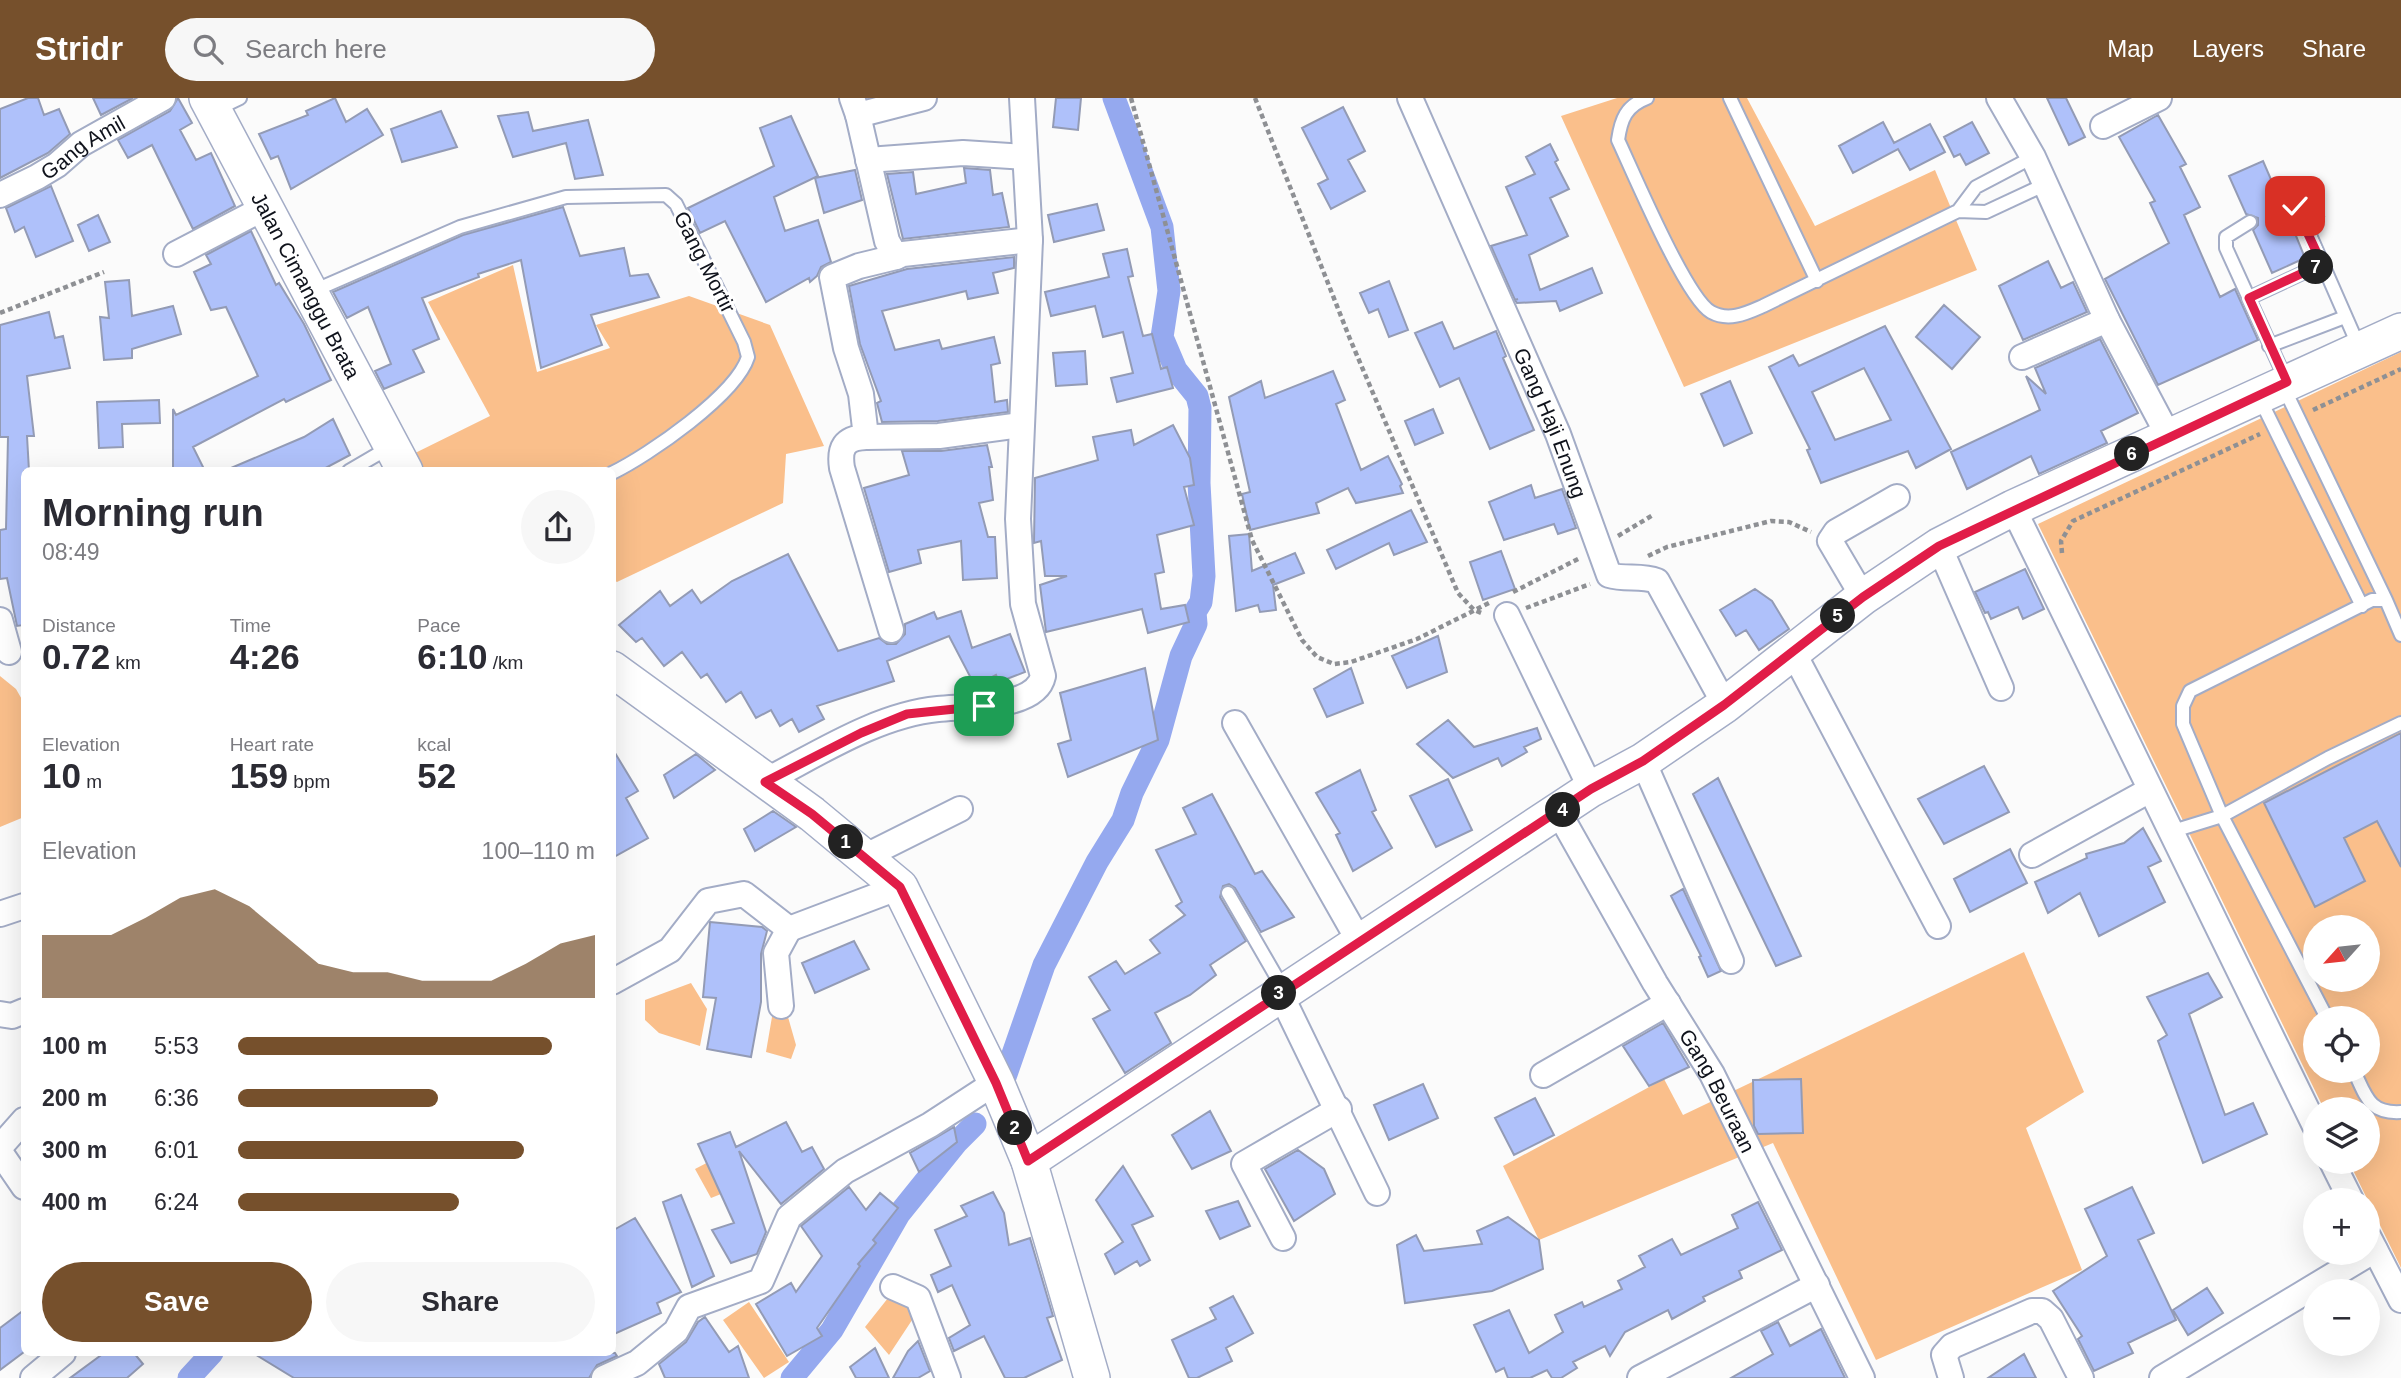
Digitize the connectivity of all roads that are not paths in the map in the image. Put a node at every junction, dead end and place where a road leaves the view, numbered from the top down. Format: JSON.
{"nodes":[{"id":1,"x":163,"y":98,"type":"edge"},
{"id":2,"x":924,"y":98,"type":"edge"},
{"id":3,"x":1021,"y":98,"type":"edge"},
{"id":4,"x":1410,"y":98,"type":"edge"},
{"id":5,"x":1647,"y":98,"type":"edge"},
{"id":6,"x":1730,"y":98,"type":"edge"},
{"id":7,"x":1999,"y":98,"type":"edge"},
{"id":8,"x":2159,"y":98,"type":"edge"},
{"id":9,"x":220,"y":102,"type":"edge"},
{"id":10,"x":855,"y":106,"type":"edge"},
{"id":11,"x":2103,"y":126,"type":"dead end"},
{"id":12,"x":1025,"y":157,"type":"junction"},
{"id":13,"x":2033,"y":157,"type":"junction"},
{"id":14,"x":868,"y":160,"type":"junction"},
{"id":15,"x":2044,"y":185,"type":"junction"},
{"id":16,"x":0,"y":195,"type":"edge"},
{"id":17,"x":2283,"y":206,"type":"dead end"},
{"id":18,"x":266,"y":207,"type":"junction"},
{"id":19,"x":1958,"y":211,"type":"junction"},
{"id":20,"x":2250,"y":222,"type":"dead end"},
{"id":21,"x":1030,"y":240,"type":"junction"},
{"id":22,"x":176,"y":254,"type":"dead end"},
{"id":23,"x":896,"y":257,"type":"junction"},
{"id":24,"x":2322,"y":264,"type":"junction"},
{"id":25,"x":1817,"y":281,"type":"junction"},
{"id":26,"x":308,"y":293,"type":"junction"},
{"id":27,"x":2249,"y":298,"type":"junction"},
{"id":28,"x":2345,"y":317,"type":"junction"},
{"id":29,"x":2108,"y":320,"type":"junction"},
{"id":30,"x":2401,"y":331,"type":"edge"},
{"id":31,"x":2269,"y":346,"type":"junction"},
{"id":32,"x":2361,"y":351,"type":"junction"},
{"id":33,"x":2022,"y":357,"type":"dead end"},
{"id":34,"x":2276,"y":387,"type":"junction"},
{"id":35,"x":1021,"y":425,"type":"junction"},
{"id":36,"x":866,"y":437,"type":"junction"},
{"id":37,"x":2169,"y":437,"type":"junction"},
{"id":38,"x":398,"y":459,"type":"edge"},
{"id":39,"x":365,"y":467,"type":"edge"},
{"id":40,"x":616,"y":471,"type":"edge"},
{"id":41,"x":1897,"y":497,"type":"dead end"},
{"id":42,"x":2013,"y":509,"type":"junction"},
{"id":43,"x":1939,"y":546,"type":"junction"},
{"id":44,"x":1863,"y":597,"type":"junction"},
{"id":45,"x":2386,"y":600,"type":"junction"},
{"id":46,"x":1505,"y":603,"type":"road end"},
{"id":47,"x":2362,"y":606,"type":"junction"},
{"id":48,"x":0,"y":620,"type":"edge"},
{"id":49,"x":891,"y":630,"type":"dead end"},
{"id":50,"x":2401,"y":635,"type":"edge"},
{"id":51,"x":1792,"y":650,"type":"junction"},
{"id":52,"x":11,"y":652,"type":"edge"},
{"id":53,"x":616,"y":672,"type":"edge"},
{"id":54,"x":2001,"y":688,"type":"dead end"},
{"id":55,"x":1724,"y":705,"type":"junction"},
{"id":56,"x":1235,"y":723,"type":"dead end"},
{"id":57,"x":2401,"y":723,"type":"edge"},
{"id":58,"x":1643,"y":761,"type":"junction"},
{"id":59,"x":765,"y":782,"type":"junction"},
{"id":60,"x":1591,"y":789,"type":"junction"},
{"id":61,"x":2150,"y":790,"type":"junction"},
{"id":62,"x":960,"y":809,"type":"dead end"},
{"id":63,"x":1559,"y":813,"type":"junction"},
{"id":64,"x":2222,"y":816,"type":"junction"},
{"id":65,"x":2171,"y":832,"type":"junction"},
{"id":66,"x":2032,"y":856,"type":"dead end"},
{"id":67,"x":864,"y":857,"type":"junction"},
{"id":68,"x":900,"y":887,"type":"junction"},
{"id":69,"x":1228,"y":893,"type":"dead end"},
{"id":70,"x":21,"y":907,"type":"edge"},
{"id":71,"x":0,"y":914,"type":"edge"},
{"id":72,"x":1938,"y":926,"type":"dead end"},
{"id":73,"x":789,"y":929,"type":"junction"},
{"id":74,"x":1359,"y":941,"type":"junction"},
{"id":75,"x":1731,"y":961,"type":"dead end"},
{"id":76,"x":616,"y":980,"type":"edge"},
{"id":77,"x":1282,"y":992,"type":"junction"},
{"id":78,"x":1668,"y":1003,"type":"junction"},
{"id":79,"x":782,"y":1006,"type":"dead end"},
{"id":80,"x":2321,"y":1006,"type":"edge"},
{"id":81,"x":21,"y":1012,"type":"edge"},
{"id":82,"x":0,"y":1014,"type":"edge"},
{"id":83,"x":1543,"y":1075,"type":"dead end"},
{"id":84,"x":996,"y":1083,"type":"junction"},
{"id":85,"x":2360,"y":1083,"type":"edge"},
{"id":86,"x":2303,"y":1102,"type":"edge"},
{"id":87,"x":1339,"y":1109,"type":"junction"},
{"id":88,"x":2401,"y":1112,"type":"edge"},
{"id":89,"x":21,"y":1124,"type":"edge"},
{"id":90,"x":0,"y":1149,"type":"edge"},
{"id":91,"x":1028,"y":1161,"type":"junction"},
{"id":92,"x":21,"y":1182,"type":"edge"},
{"id":93,"x":1377,"y":1193,"type":"dead end"},
{"id":94,"x":1283,"y":1238,"type":"dead end"},
{"id":95,"x":2380,"y":1258,"type":"edge"},
{"id":96,"x":2336,"y":1265,"type":"edge"},
{"id":97,"x":1817,"y":1285,"type":"junction"},
{"id":98,"x":893,"y":1287,"type":"dead end"},
{"id":99,"x":2401,"y":1300,"type":"edge"},
{"id":100,"x":59,"y":1356,"type":"edge"},
{"id":101,"x":33,"y":1378,"type":"edge"},
{"id":102,"x":604,"y":1378,"type":"edge"},
{"id":103,"x":948,"y":1378,"type":"edge"},
{"id":104,"x":1092,"y":1378,"type":"edge"},
{"id":105,"x":1640,"y":1378,"type":"edge"},
{"id":106,"x":1862,"y":1378,"type":"edge"},
{"id":107,"x":1951,"y":1378,"type":"edge"},
{"id":108,"x":2081,"y":1378,"type":"edge"},
{"id":109,"x":2162,"y":1378,"type":"edge"}],
"edges":[{"from":1,"to":16,"type":"street","name":"Gang Amil"},
{"from":2,"to":10,"type":"street"},
{"from":3,"to":12,"type":"street"},
{"from":4,"to":55,"type":"street","name":"Gang Haji Enung"},
{"from":5,"to":25,"type":"lane"},
{"from":6,"to":25,"type":"lane"},
{"from":7,"to":13,"type":"street"},
{"from":8,"to":11,"type":"street"},
{"from":9,"to":18,"type":"main road","name":"Jalan Cimanggu Brata"},
{"from":10,"to":14,"type":"street"},
{"from":12,"to":14,"type":"street"},
{"from":12,"to":21,"type":"street"},
{"from":13,"to":15,"type":"street"},
{"from":13,"to":19,"type":"lane"},
{"from":14,"to":23,"type":"street"},
{"from":15,"to":19,"type":"lane"},
{"from":15,"to":29,"type":"street"},
{"from":17,"to":24,"type":"lane"},
{"from":18,"to":22,"type":"street"},
{"from":18,"to":26,"type":"main road","name":"Jalan Cimanggu Brata"},
{"from":19,"to":25,"type":"lane"},
{"from":20,"to":27,"type":"lane"},
{"from":21,"to":23,"type":"street"},
{"from":21,"to":35,"type":"street"},
{"from":23,"to":36,"type":"street"},
{"from":24,"to":27,"type":"lane"},
{"from":24,"to":28,"type":"lane"},
{"from":26,"to":38,"type":"main road","name":"Jalan Cimanggu Brata"},
{"from":26,"to":40,"type":"lane","name":"Gang Mortir"},
{"from":27,"to":31,"type":"lane"},
{"from":28,"to":31,"type":"lane"},
{"from":28,"to":32,"type":"lane"},
{"from":29,"to":33,"type":"street"},
{"from":29,"to":37,"type":"street"},
{"from":30,"to":32,"type":"main road"},
{"from":31,"to":34,"type":"lane"},
{"from":32,"to":34,"type":"main road"},
{"from":34,"to":37,"type":"main road"},
{"from":34,"to":45,"type":"lane"},
{"from":34,"to":47,"type":"lane"},
{"from":35,"to":36,"type":"street"},
{"from":35,"to":59,"type":"street"},
{"from":36,"to":49,"type":"street"},
{"from":37,"to":42,"type":"main road"},
{"from":38,"to":39,"type":"lane"},
{"from":41,"to":44,"type":"street"},
{"from":42,"to":43,"type":"main road"},
{"from":42,"to":61,"type":"street"},
{"from":43,"to":44,"type":"main road"},
{"from":43,"to":54,"type":"street"},
{"from":44,"to":51,"type":"main road"},
{"from":45,"to":47,"type":"lane"},
{"from":45,"to":50,"type":"lane"},
{"from":46,"to":60,"type":"street"},
{"from":47,"to":64,"type":"lane"},
{"from":48,"to":52,"type":"street"},
{"from":51,"to":55,"type":"main road"},
{"from":51,"to":72,"type":"street"},
{"from":53,"to":59,"type":"main road"},
{"from":55,"to":58,"type":"main road"},
{"from":56,"to":74,"type":"street"},
{"from":57,"to":64,"type":"lane"},
{"from":58,"to":60,"type":"main road"},
{"from":58,"to":75,"type":"street"},
{"from":59,"to":67,"type":"main road"},
{"from":60,"to":63,"type":"main road"},
{"from":61,"to":65,"type":"street"},
{"from":61,"to":66,"type":"street"},
{"from":62,"to":67,"type":"street"},
{"from":63,"to":74,"type":"main road"},
{"from":63,"to":78,"type":"street","name":"Gang Beuraan"},
{"from":64,"to":65,"type":"lane"},
{"from":64,"to":80,"type":"lane"},
{"from":65,"to":86,"type":"street"},
{"from":67,"to":68,"type":"main road"},
{"from":68,"to":73,"type":"street"},
{"from":68,"to":84,"type":"main road"},
{"from":69,"to":77,"type":"lane"},
{"from":70,"to":71,"type":"street"},
{"from":73,"to":76,"type":"street"},
{"from":73,"to":79,"type":"street"},
{"from":74,"to":77,"type":"main road"},
{"from":77,"to":87,"type":"street"},
{"from":77,"to":91,"type":"main road"},
{"from":78,"to":83,"type":"street"},
{"from":78,"to":97,"type":"street","name":"Gang Beuraan"},
{"from":81,"to":82,"type":"street"},
{"from":84,"to":91,"type":"main road"},
{"from":84,"to":102,"type":"street"},
{"from":85,"to":88,"type":"lane"},
{"from":87,"to":93,"type":"street"},
{"from":87,"to":94,"type":"street"},
{"from":89,"to":90,"type":"street"},
{"from":90,"to":92,"type":"street"},
{"from":91,"to":104,"type":"main road"},
{"from":95,"to":99,"type":"street"},
{"from":96,"to":109,"type":"street"},
{"from":97,"to":105,"type":"street"},
{"from":97,"to":106,"type":"street","name":"Gang Beuraan"},
{"from":98,"to":103,"type":"street"},
{"from":100,"to":101,"type":"street"},
{"from":107,"to":108,"type":"street"}]}
